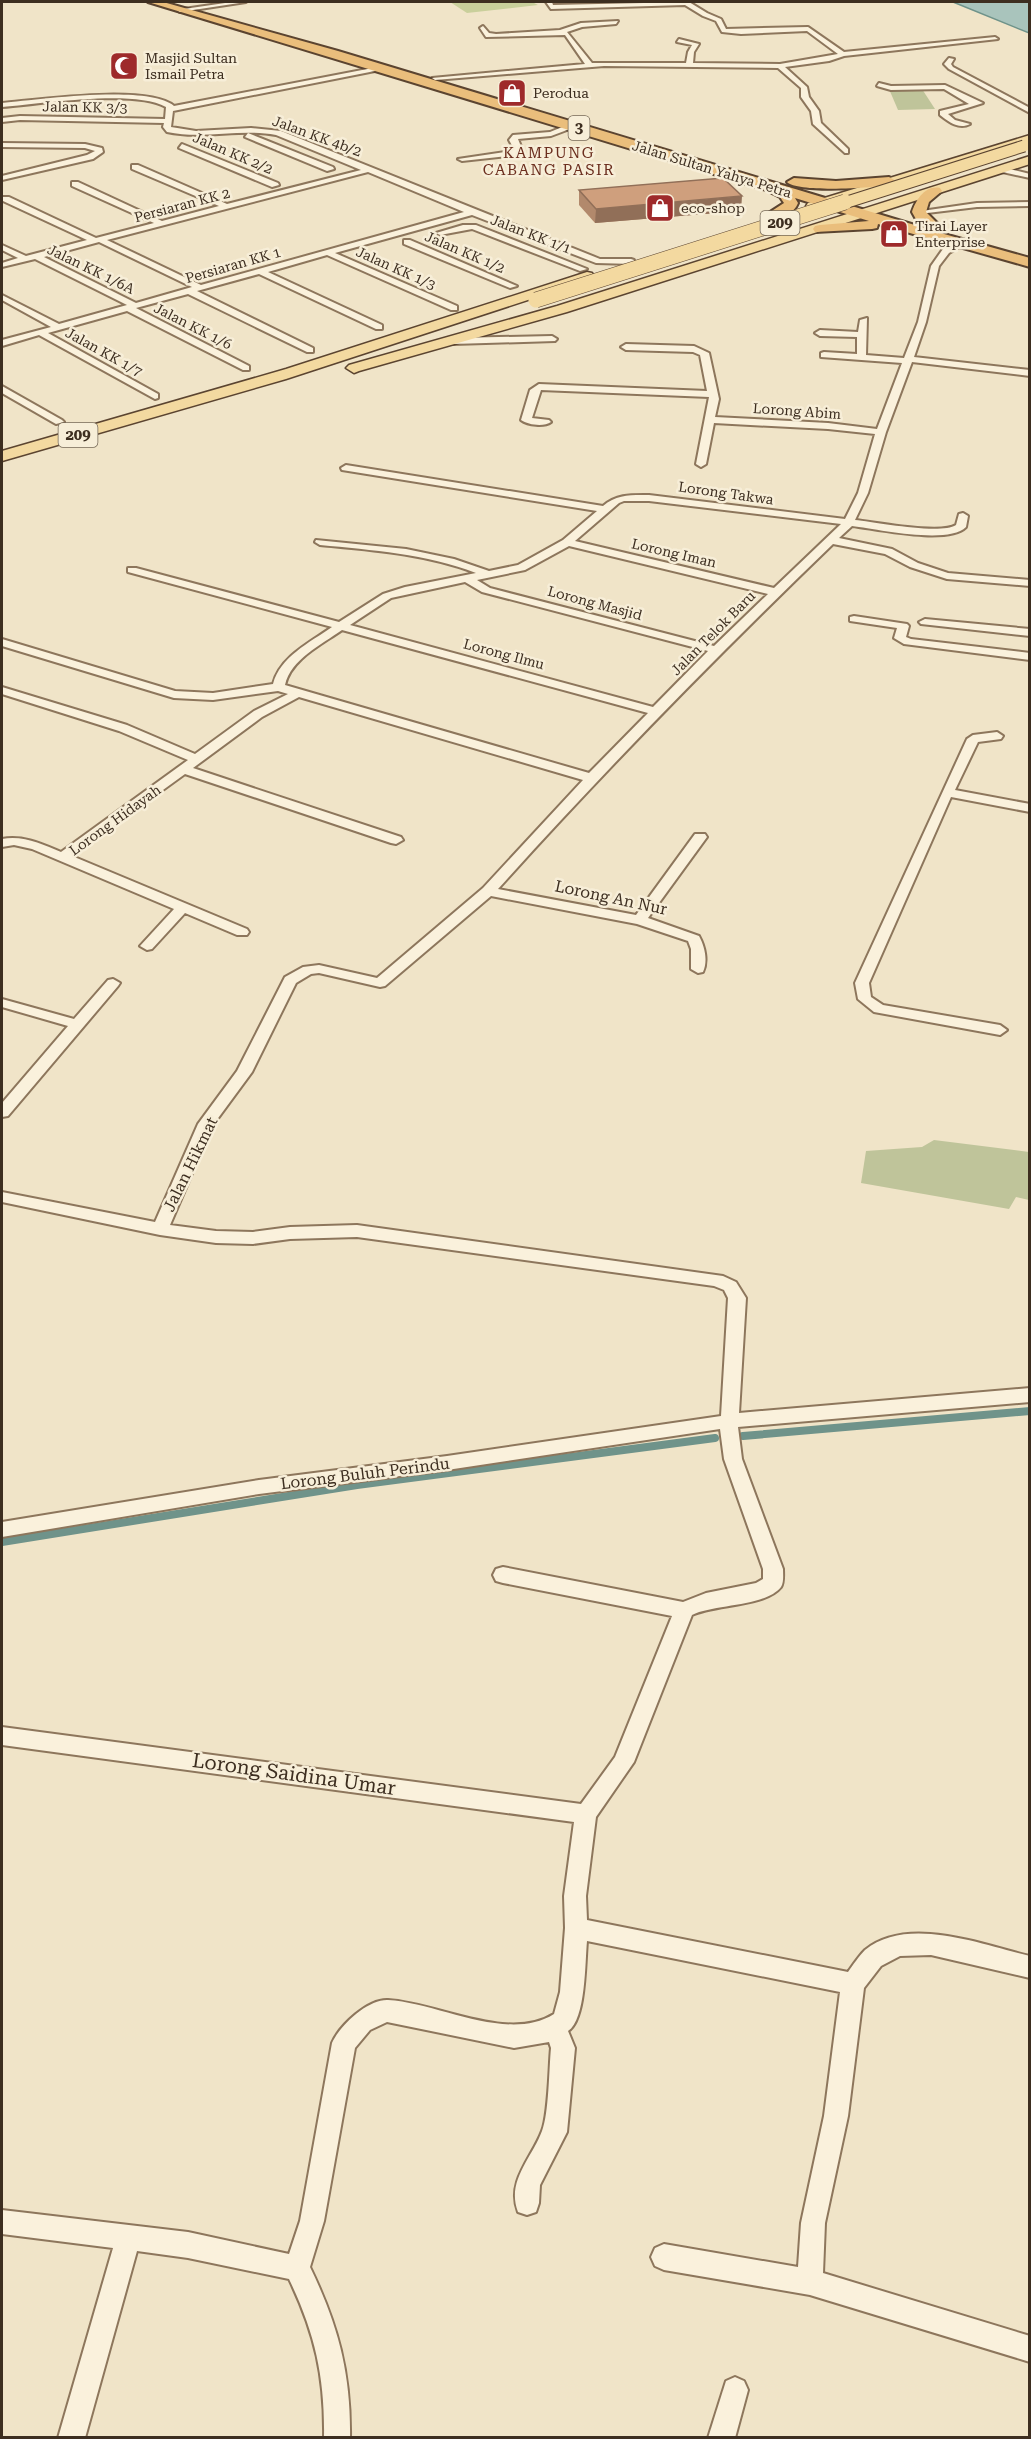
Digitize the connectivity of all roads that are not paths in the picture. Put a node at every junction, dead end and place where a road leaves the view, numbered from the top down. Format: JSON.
{"nodes":[{"id":1,"x":153,"y":2,"type":"edge"},
{"id":2,"x":171,"y":2,"type":"edge"},
{"id":3,"x":243,"y":2,"type":"edge"},
{"id":4,"x":549,"y":2,"type":"edge"},
{"id":5,"x":686,"y":2,"type":"edge"},
{"id":6,"x":186,"y":9,"type":"junction"},
{"id":7,"x":616,"y":22,"type":"dead end"},
{"id":8,"x":483,"y":28,"type":"dead end"},
{"id":9,"x":980,"y":31,"type":"dead end"},
{"id":10,"x":561,"y":33,"type":"junction"},
{"id":11,"x":679,"y":41,"type":"dead end"},
{"id":12,"x":843,"y":54,"type":"junction"},
{"id":13,"x":951,"y":59,"type":"dead end"},
{"id":14,"x":689,"y":64,"type":"junction"},
{"id":15,"x":590,"y":65,"type":"junction"},
{"id":16,"x":780,"y":66,"type":"junction"},
{"id":17,"x":383,"y":68,"type":"junction"},
{"id":18,"x":435,"y":78,"type":"junction"},
{"id":19,"x":879,"y":85,"type":"dead end"},
{"id":20,"x":1003,"y":97,"type":"junction"},
{"id":21,"x":994,"y":99,"type":"dead end"},
{"id":22,"x":984,"y":102,"type":"dead end"},
{"id":23,"x":975,"y":104,"type":"junction"},
{"id":24,"x":2,"y":105,"type":"edge"},
{"id":25,"x":170,"y":109,"type":"junction"},
{"id":26,"x":1029,"y":111,"type":"edge"},
{"id":27,"x":2,"y":120,"type":"edge"},
{"id":28,"x":168,"y":121,"type":"junction"},
{"id":29,"x":966,"y":124,"type":"dead end"},
{"id":30,"x":572,"y":125,"type":"junction"},
{"id":31,"x":248,"y":134,"type":"dead end"},
{"id":32,"x":297,"y":141,"type":"junction"},
{"id":33,"x":2,"y":145,"type":"edge"},
{"id":34,"x":1028,"y":145,"type":"edge"},
{"id":35,"x":182,"y":146,"type":"dead end"},
{"id":36,"x":276,"y":146,"type":"junction"},
{"id":37,"x":845,"y":152,"type":"dead end"},
{"id":38,"x":462,"y":159,"type":"dead end"},
{"id":39,"x":1029,"y":160,"type":"edge"},
{"id":40,"x":135,"y":167,"type":"dead end"},
{"id":41,"x":1001,"y":169,"type":"junction"},
{"id":42,"x":369,"y":170,"type":"junction"},
{"id":43,"x":2,"y":176,"type":"edge"},
{"id":44,"x":1029,"y":176,"type":"edge"},
{"id":45,"x":772,"y":183,"type":"junction"},
{"id":46,"x":882,"y":183,"type":"junction"},
{"id":47,"x":75,"y":184,"type":"dead end"},
{"id":48,"x":278,"y":184,"type":"junction"},
{"id":49,"x":296,"y":189,"type":"junction"},
{"id":50,"x":935,"y":191,"type":"junction"},
{"id":51,"x":6,"y":199,"type":"dead end"},
{"id":52,"x":911,"y":199,"type":"junction"},
{"id":53,"x":829,"y":200,"type":"junction"},
{"id":54,"x":213,"y":201,"type":"junction"},
{"id":55,"x":1029,"y":204,"type":"edge"},
{"id":56,"x":227,"y":207,"type":"junction"},
{"id":57,"x":472,"y":212,"type":"junction"},
{"id":58,"x":919,"y":212,"type":"junction"},
{"id":59,"x":790,"y":213,"type":"junction"},
{"id":60,"x":869,"y":213,"type":"junction"},
{"id":61,"x":769,"y":219,"type":"junction"},
{"id":62,"x":839,"y":222,"type":"junction"},
{"id":63,"x":162,"y":224,"type":"junction"},
{"id":64,"x":820,"y":229,"type":"junction"},
{"id":65,"x":928,"y":230,"type":"junction"},
{"id":66,"x":428,"y":236,"type":"dead end"},
{"id":67,"x":417,"y":239,"type":"dead end"},
{"id":68,"x":97,"y":240,"type":"junction"},
{"id":69,"x":407,"y":242,"type":"junction"},
{"id":70,"x":962,"y":243,"type":"junction"},
{"id":71,"x":396,"y":245,"type":"dead end"},
{"id":72,"x":2,"y":248,"type":"edge"},
{"id":73,"x":327,"y":252,"type":"junction"},
{"id":74,"x":36,"y":256,"type":"junction"},
{"id":75,"x":1029,"y":256,"type":"edge"},
{"id":76,"x":354,"y":257,"type":"dead end"},
{"id":77,"x":25,"y":259,"type":"junction"},
{"id":78,"x":343,"y":260,"type":"junction"},
{"id":79,"x":1029,"y":263,"type":"edge"},
{"id":80,"x":2,"y":265,"type":"edge"},
{"id":81,"x":603,"y":265,"type":"junction"},
{"id":82,"x":583,"y":269,"type":"dead end"},
{"id":83,"x":260,"y":271,"type":"junction"},
{"id":84,"x":513,"y":286,"type":"dead end"},
{"id":85,"x":200,"y":288,"type":"junction"},
{"id":86,"x":189,"y":291,"type":"junction"},
{"id":87,"x":2,"y":297,"type":"edge"},
{"id":88,"x":542,"y":303,"type":"junction"},
{"id":89,"x":132,"y":307,"type":"junction"},
{"id":90,"x":454,"y":308,"type":"dead end"},
{"id":91,"x":864,"y":320,"type":"dead end"},
{"id":92,"x":58,"y":327,"type":"junction"},
{"id":93,"x":379,"y":327,"type":"dead end"},
{"id":94,"x":40,"y":332,"type":"junction"},
{"id":95,"x":820,"y":333,"type":"dead end"},
{"id":96,"x":862,"y":335,"type":"junction"},
{"id":97,"x":552,"y":339,"type":"dead end"},
{"id":98,"x":453,"y":341,"type":"junction"},
{"id":99,"x":2,"y":343,"type":"edge"},
{"id":100,"x":626,"y":348,"type":"dead end"},
{"id":101,"x":310,"y":350,"type":"dead end"},
{"id":102,"x":824,"y":354,"type":"dead end"},
{"id":103,"x":861,"y":357,"type":"junction"},
{"id":104,"x":908,"y":360,"type":"junction"},
{"id":105,"x":246,"y":368,"type":"dead end"},
{"id":106,"x":1029,"y":373,"type":"edge"},
{"id":107,"x":281,"y":376,"type":"junction"},
{"id":108,"x":297,"y":382,"type":"junction"},
{"id":109,"x":2,"y":389,"type":"edge"},
{"id":110,"x":713,"y":394,"type":"junction"},
{"id":111,"x":154,"y":396,"type":"dead end"},
{"id":112,"x":154,"y":413,"type":"junction"},
{"id":113,"x":711,"y":420,"type":"junction"},
{"id":114,"x":59,"y":422,"type":"dead end"},
{"id":115,"x":546,"y":422,"type":"dead end"},
{"id":116,"x":881,"y":432,"type":"junction"},
{"id":117,"x":2,"y":456,"type":"edge"},
{"id":118,"x":701,"y":464,"type":"dead end"},
{"id":119,"x":346,"y":468,"type":"dead end"},
{"id":120,"x":604,"y":509,"type":"junction"},
{"id":121,"x":963,"y":516,"type":"dead end"},
{"id":122,"x":848,"y":524,"type":"junction"},
{"id":123,"x":830,"y":540,"type":"junction"},
{"id":124,"x":567,"y":542,"type":"junction"},
{"id":125,"x":320,"y":543,"type":"dead end"},
{"id":126,"x":132,"y":570,"type":"dead end"},
{"id":127,"x":491,"y":575,"type":"junction"},
{"id":128,"x":468,"y":579,"type":"junction"},
{"id":129,"x":1029,"y":583,"type":"edge"},
{"id":130,"x":775,"y":592,"type":"junction"},
{"id":131,"x":854,"y":619,"type":"dead end"},
{"id":132,"x":925,"y":622,"type":"dead end"},
{"id":133,"x":343,"y":625,"type":"junction"},
{"id":134,"x":1029,"y":633,"type":"edge"},
{"id":135,"x":2,"y":642,"type":"edge"},
{"id":136,"x":716,"y":650,"type":"junction"},
{"id":137,"x":1029,"y":657,"type":"edge"},
{"id":138,"x":278,"y":687,"type":"junction"},
{"id":139,"x":2,"y":690,"type":"edge"},
{"id":140,"x":296,"y":694,"type":"junction"},
{"id":141,"x":657,"y":712,"type":"junction"},
{"id":142,"x":997,"y":736,"type":"dead end"},
{"id":143,"x":198,"y":759,"type":"junction"},
{"id":144,"x":184,"y":769,"type":"junction"},
{"id":145,"x":591,"y":778,"type":"junction"},
{"id":146,"x":947,"y":792,"type":"junction"},
{"id":147,"x":1029,"y":808,"type":"edge"},
{"id":148,"x":700,"y":837,"type":"dead end"},
{"id":149,"x":396,"y":840,"type":"dead end"},
{"id":150,"x":2,"y":843,"type":"edge"},
{"id":151,"x":63,"y":857,"type":"junction"},
{"id":152,"x":488,"y":891,"type":"junction"},
{"id":153,"x":183,"y":907,"type":"junction"},
{"id":154,"x":640,"y":920,"type":"junction"},
{"id":155,"x":242,"y":932,"type":"dead end"},
{"id":156,"x":147,"y":946,"type":"dead end"},
{"id":157,"x":698,"y":969,"type":"dead end"},
{"id":158,"x":113,"y":982,"type":"dead end"},
{"id":159,"x":380,"y":983,"type":"joint"},
{"id":160,"x":2,"y":1003,"type":"edge"},
{"id":161,"x":77,"y":1024,"type":"junction"},
{"id":162,"x":1000,"y":1030,"type":"dead end"},
{"id":163,"x":2,"y":1112,"type":"edge"},
{"id":164,"x":2,"y":1197,"type":"edge"},
{"id":165,"x":160,"y":1229,"type":"junction"},
{"id":166,"x":1029,"y":1395,"type":"edge"},
{"id":167,"x":730,"y":1421,"type":"junction"},
{"id":168,"x":2,"y":1530,"type":"edge"},
{"id":169,"x":503,"y":1575,"type":"dead end"},
{"id":170,"x":684,"y":1610,"type":"junction"},
{"id":171,"x":2,"y":1736,"type":"edge"},
{"id":172,"x":585,"y":1814,"type":"junction"},
{"id":173,"x":576,"y":1928,"type":"junction"},
{"id":174,"x":1029,"y":1967,"type":"edge"},
{"id":175,"x":854,"y":1984,"type":"junction"},
{"id":176,"x":555,"y":2027,"type":"junction"},
{"id":177,"x":527,"y":2203,"type":"dead end"},
{"id":178,"x":2,"y":2222,"type":"edge"},
{"id":179,"x":129,"y":2237,"type":"junction"},
{"id":180,"x":664,"y":2257,"type":"dead end"},
{"id":181,"x":297,"y":2268,"type":"junction"},
{"id":182,"x":810,"y":2282,"type":"junction"},
{"id":183,"x":1029,"y":2349,"type":"edge"},
{"id":184,"x":735,"y":2390,"type":"dead end"},
{"id":185,"x":71,"y":2438,"type":"edge"},
{"id":186,"x":337,"y":2438,"type":"edge"},
{"id":187,"x":721,"y":2438,"type":"edge"}],
"edges":[{"from":1,"to":6,"type":"highway","name":"Jalan Sultan Yahya Petra","number":"3"},
{"from":2,"to":6,"type":"highway","name":"Jalan Sultan Yahya Petra","number":"3"},
{"from":3,"to":6,"type":"street"},
{"from":4,"to":5,"type":"street"},
{"from":5,"to":12,"type":"street"},
{"from":6,"to":17,"type":"highway","name":"Jalan Sultan Yahya Petra","number":"3"},
{"from":6,"to":18,"type":"highway","name":"Jalan Sultan Yahya Petra","number":"3"},
{"from":7,"to":10,"type":"street"},
{"from":8,"to":10,"type":"street"},
{"from":9,"to":12,"type":"street"},
{"from":10,"to":15,"type":"street"},
{"from":11,"to":14,"type":"street"},
{"from":12,"to":16,"type":"street"},
{"from":13,"to":20,"type":"street"},
{"from":14,"to":15,"type":"street"},
{"from":14,"to":16,"type":"street"},
{"from":15,"to":18,"type":"street"},
{"from":16,"to":37,"type":"street"},
{"from":17,"to":25,"type":"street"},
{"from":17,"to":30,"type":"highway","name":"Jalan Sultan Yahya Petra","number":"3"},
{"from":18,"to":45,"type":"highway","name":"Jalan Sultan Yahya Petra","number":"3"},
{"from":19,"to":23,"type":"street"},
{"from":20,"to":21,"type":"street"},
{"from":20,"to":26,"type":"street"},
{"from":22,"to":23,"type":"street"},
{"from":23,"to":29,"type":"street"},
{"from":24,"to":25,"type":"street"},
{"from":25,"to":28,"type":"street"},
{"from":27,"to":28,"type":"street","name":"Jalan KK 3/3"},
{"from":28,"to":32,"type":"street","name":"Jalan KK 4b/2"},
{"from":30,"to":38,"type":"street"},
{"from":30,"to":45,"type":"highway","name":"Jalan Sultan Yahya Petra","number":"3"},
{"from":31,"to":36,"type":"street"},
{"from":32,"to":36,"type":"street"},
{"from":32,"to":42,"type":"street","name":"Jalan KK 4b/2"},
{"from":33,"to":43,"type":"street"},
{"from":34,"to":46,"type":"main road"},
{"from":34,"to":88,"type":"main road","number":"209"},
{"from":35,"to":48,"type":"street","name":"Jalan KK 2/2"},
{"from":36,"to":48,"type":"street"},
{"from":39,"to":41,"type":"main road"},
{"from":40,"to":54,"type":"street"},
{"from":41,"to":44,"type":"street"},
{"from":41,"to":50,"type":"main road"},
{"from":42,"to":49,"type":"street","name":"Persiaran KK 2"},
{"from":42,"to":57,"type":"street","name":"Jalan KK 4b/2"},
{"from":45,"to":46,"type":"highway"},
{"from":45,"to":53,"type":"highway","name":"Jalan Sultan Yahya Petra","number":"3"},
{"from":45,"to":61,"type":"highway"},
{"from":46,"to":52,"type":"main road"},
{"from":46,"to":53,"type":"main road"},
{"from":47,"to":63,"type":"street"},
{"from":48,"to":49,"type":"street","name":"Jalan KK 2/2"},
{"from":48,"to":54,"type":"street"},
{"from":49,"to":56,"type":"street","name":"Persiaran KK 2"},
{"from":50,"to":52,"type":"main road"},
{"from":50,"to":58,"type":"highway"},
{"from":51,"to":68,"type":"street"},
{"from":52,"to":60,"type":"main road"},
{"from":53,"to":59,"type":"main road"},
{"from":53,"to":60,"type":"highway","name":"Jalan Sultan Yahya Petra","number":"3"},
{"from":54,"to":56,"type":"street"},
{"from":55,"to":58,"type":"street"},
{"from":56,"to":63,"type":"street","name":"Persiaran KK 2"},
{"from":57,"to":73,"type":"street","name":"Persiaran KK 1"},
{"from":57,"to":81,"type":"street","name":"Jalan KK 4b/2"},
{"from":58,"to":65,"type":"highway"},
{"from":59,"to":61,"type":"main road"},
{"from":59,"to":62,"type":"main road"},
{"from":60,"to":62,"type":"main road"},
{"from":60,"to":65,"type":"highway","name":"Jalan Sultan Yahya Petra","number":"3"},
{"from":61,"to":81,"type":"main road"},
{"from":62,"to":64,"type":"main road"},
{"from":63,"to":68,"type":"street","name":"Persiaran KK 2"},
{"from":64,"to":65,"type":"highway"},
{"from":64,"to":98,"type":"main road"},
{"from":65,"to":70,"type":"highway","name":"Jalan Sultan Yahya Petra","number":"3"},
{"from":65,"to":75,"type":"highway","name":"Jalan Sultan Yahya Petra","number":"3"},
{"from":66,"to":82,"type":"street","name":"Jalan KK 1/1"},
{"from":67,"to":69,"type":"street"},
{"from":68,"to":74,"type":"street","name":"Persiaran KK 2"},
{"from":68,"to":85,"type":"street"},
{"from":69,"to":71,"type":"street"},
{"from":69,"to":84,"type":"street","name":"Jalan KK 1/2"},
{"from":70,"to":79,"type":"highway","name":"Jalan Sultan Yahya Petra","number":"3"},
{"from":70,"to":104,"type":"street","name":"Jalan Telok Baru"},
{"from":72,"to":77,"type":"street"},
{"from":73,"to":78,"type":"street","name":"Jalan KK 1/3"},
{"from":73,"to":83,"type":"street","name":"Persiaran KK 1"},
{"from":74,"to":77,"type":"street","name":"Persiaran KK 2"},
{"from":74,"to":89,"type":"street","name":"Jalan KK 1/6A"},
{"from":76,"to":78,"type":"street"},
{"from":77,"to":80,"type":"street","name":"Persiaran KK 2"},
{"from":78,"to":90,"type":"street","name":"Jalan KK 1/3"},
{"from":81,"to":107,"type":"main road"},
{"from":83,"to":85,"type":"street","name":"Persiaran KK 1"},
{"from":83,"to":93,"type":"street"},
{"from":85,"to":86,"type":"street","name":"Persiaran KK 1"},
{"from":86,"to":89,"type":"street","name":"Persiaran KK 1"},
{"from":86,"to":101,"type":"street"},
{"from":87,"to":92,"type":"street"},
{"from":88,"to":107,"type":"main road","number":"209"},
{"from":88,"to":108,"type":"main road","number":"209"},
{"from":89,"to":92,"type":"street","name":"Persiaran KK 1"},
{"from":89,"to":105,"type":"street","name":"Jalan KK 1/6"},
{"from":91,"to":96,"type":"street"},
{"from":92,"to":94,"type":"street","name":"Persiaran KK 1"},
{"from":94,"to":99,"type":"street","name":"Persiaran KK 1"},
{"from":94,"to":111,"type":"street","name":"Jalan KK 1/7"},
{"from":95,"to":96,"type":"street"},
{"from":96,"to":103,"type":"street"},
{"from":97,"to":98,"type":"street"},
{"from":98,"to":108,"type":"main road"},
{"from":100,"to":110,"type":"street"},
{"from":102,"to":103,"type":"street"},
{"from":103,"to":104,"type":"street"},
{"from":104,"to":106,"type":"street"},
{"from":104,"to":116,"type":"street","name":"Jalan Telok Baru"},
{"from":107,"to":112,"type":"main road","number":"209"},
{"from":108,"to":112,"type":"main road","number":"209"},
{"from":109,"to":114,"type":"street"},
{"from":110,"to":113,"type":"street"},
{"from":110,"to":115,"type":"street"},
{"from":112,"to":117,"type":"main road","number":"209"},
{"from":113,"to":116,"type":"street","name":"Lorong Abim"},
{"from":113,"to":118,"type":"street"},
{"from":116,"to":122,"type":"street","name":"Jalan Telok Baru"},
{"from":119,"to":120,"type":"street"},
{"from":120,"to":122,"type":"street","name":"Lorong Takwa"},
{"from":120,"to":124,"type":"street"},
{"from":121,"to":122,"type":"street","name":"Lorong Takwa"},
{"from":122,"to":123,"type":"street","name":"Jalan Telok Baru"},
{"from":123,"to":129,"type":"street"},
{"from":123,"to":130,"type":"street","name":"Jalan Telok Baru"},
{"from":124,"to":127,"type":"street"},
{"from":124,"to":130,"type":"street","name":"Lorong Iman"},
{"from":125,"to":127,"type":"street"},
{"from":126,"to":133,"type":"street","name":"Lorong Ilmu"},
{"from":127,"to":128,"type":"street"},
{"from":128,"to":133,"type":"street"},
{"from":128,"to":136,"type":"street","name":"Lorong Masjid"},
{"from":130,"to":136,"type":"street","name":"Jalan Telok Baru"},
{"from":131,"to":137,"type":"street"},
{"from":132,"to":134,"type":"street"},
{"from":133,"to":138,"type":"street"},
{"from":133,"to":141,"type":"street","name":"Lorong Ilmu"},
{"from":135,"to":138,"type":"street"},
{"from":136,"to":141,"type":"street","name":"Jalan Telok Baru"},
{"from":138,"to":140,"type":"street"},
{"from":139,"to":143,"type":"street"},
{"from":140,"to":143,"type":"street","name":"Lorong Hidayah"},
{"from":140,"to":145,"type":"street"},
{"from":141,"to":145,"type":"street","name":"Jalan Telok Baru"},
{"from":142,"to":146,"type":"street"},
{"from":143,"to":144,"type":"street","name":"Lorong Hidayah"},
{"from":144,"to":149,"type":"street"},
{"from":144,"to":151,"type":"street","name":"Lorong Hidayah"},
{"from":145,"to":152,"type":"street","name":"Jalan Telok Baru"},
{"from":146,"to":147,"type":"street"},
{"from":146,"to":162,"type":"street"},
{"from":148,"to":154,"type":"street"},
{"from":150,"to":151,"type":"street"},
{"from":151,"to":153,"type":"street","name":"Lorong Hidayah"},
{"from":152,"to":154,"type":"street","name":"Lorong An Nur"},
{"from":152,"to":159,"type":"street","name":"Jalan Telok Baru"},
{"from":153,"to":155,"type":"street","name":"Lorong Hidayah"},
{"from":153,"to":156,"type":"street"},
{"from":154,"to":157,"type":"street","name":"Lorong An Nur"},
{"from":158,"to":161,"type":"street"},
{"from":159,"to":165,"type":"street","name":"Jalan Hikmat"},
{"from":160,"to":161,"type":"street"},
{"from":161,"to":163,"type":"street"},
{"from":164,"to":165,"type":"street","name":"Jalan Hikmat"},
{"from":165,"to":167,"type":"street"},
{"from":166,"to":167,"type":"street","name":"Lorong Buluh Perindu"},
{"from":167,"to":168,"type":"street","name":"Lorong Buluh Perindu"},
{"from":167,"to":170,"type":"street"},
{"from":169,"to":170,"type":"street"},
{"from":170,"to":172,"type":"street"},
{"from":171,"to":172,"type":"street","name":"Lorong Saidina Umar"},
{"from":172,"to":173,"type":"street"},
{"from":173,"to":175,"type":"street"},
{"from":173,"to":176,"type":"street"},
{"from":174,"to":175,"type":"street"},
{"from":175,"to":182,"type":"street"},
{"from":176,"to":177,"type":"street"},
{"from":176,"to":181,"type":"street"},
{"from":178,"to":179,"type":"street"},
{"from":179,"to":181,"type":"street"},
{"from":179,"to":185,"type":"street"},
{"from":180,"to":182,"type":"street"},
{"from":181,"to":186,"type":"street"},
{"from":182,"to":183,"type":"street"},
{"from":184,"to":187,"type":"street"}]}
